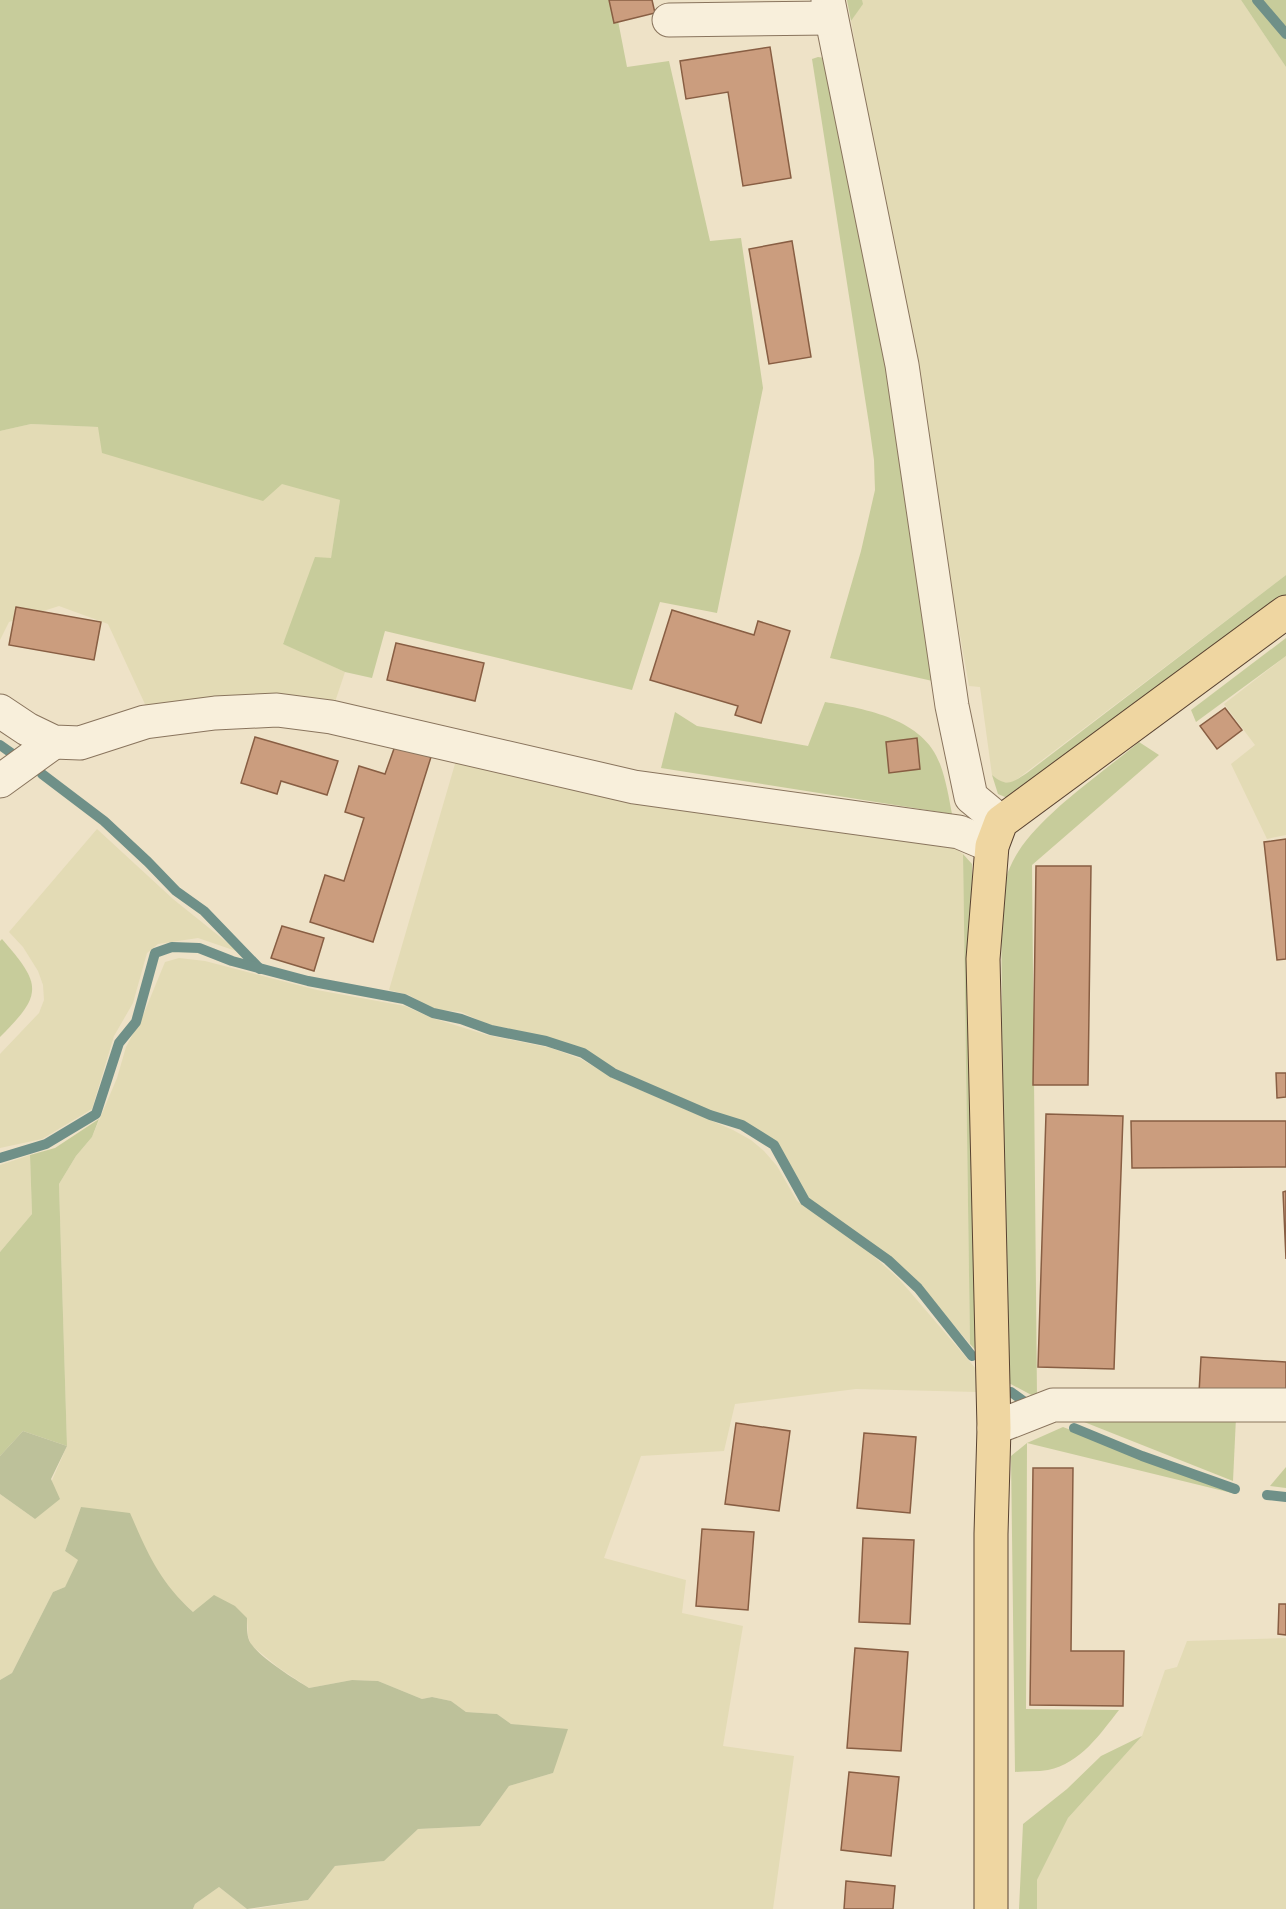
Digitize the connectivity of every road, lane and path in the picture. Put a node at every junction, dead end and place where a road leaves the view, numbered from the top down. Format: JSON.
{"nodes":[{"id":1,"x":829,"y":9,"type":"edge"},
{"id":2,"x":669,"y":20,"type":"dead end"},
{"id":3,"x":1286,"y":612,"type":"edge"},
{"id":4,"x":0,"y":711,"type":"edge"},
{"id":5,"x":54,"y":742,"type":"junction"},
{"id":6,"x":0,"y":781,"type":"edge"},
{"id":7,"x":997,"y":834,"type":"junction"},
{"id":8,"x":1286,"y":1405,"type":"edge"},
{"id":9,"x":994,"y":1428,"type":"junction"},
{"id":10,"x":991,"y":1909,"type":"edge"}],
"edges":[{"from":1,"to":2,"type":"street"},
{"from":1,"to":7,"type":"street"},
{"from":3,"to":7,"type":"main road"},
{"from":4,"to":5,"type":"street"},
{"from":5,"to":6,"type":"street"},
{"from":5,"to":7,"type":"street"},
{"from":7,"to":9,"type":"main road"},
{"from":8,"to":9,"type":"street"},
{"from":9,"to":10,"type":"main road"}]}
